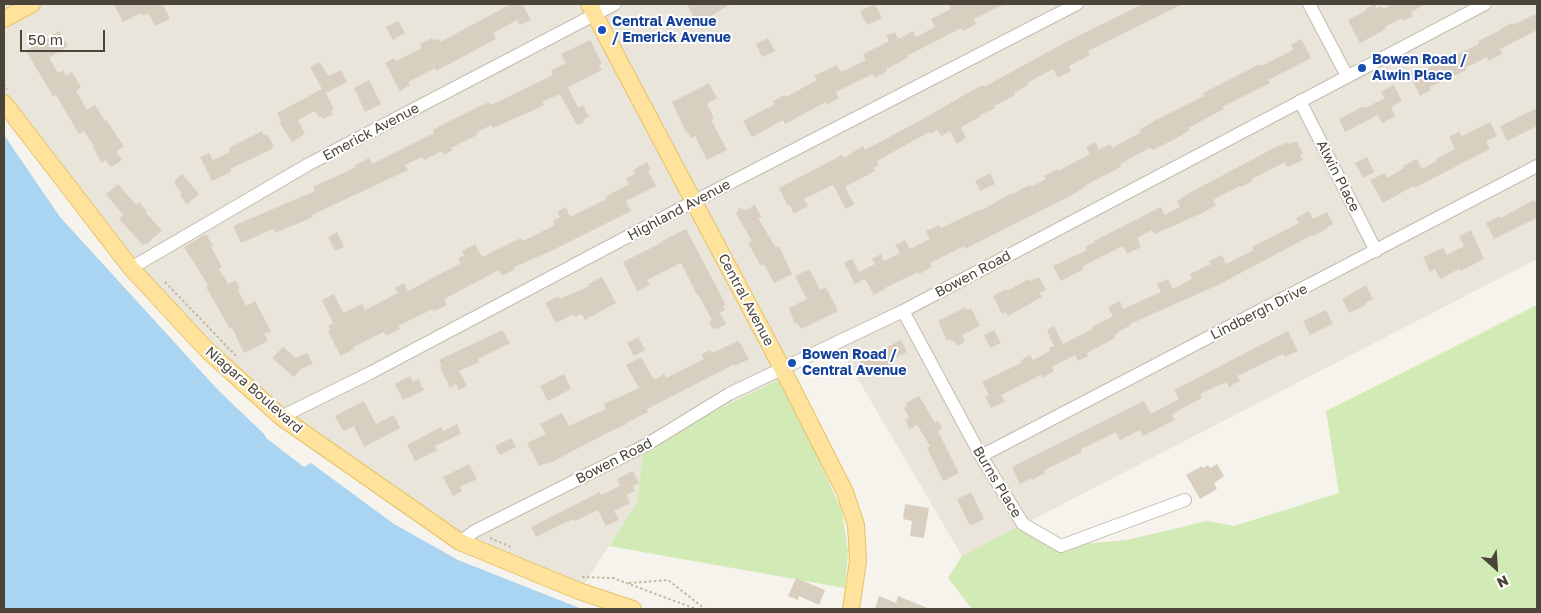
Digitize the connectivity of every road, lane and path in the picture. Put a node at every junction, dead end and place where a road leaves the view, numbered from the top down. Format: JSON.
{"nodes":[{"id":1,"x":32,"y":4,"type":"edge"},
{"id":2,"x":615,"y":4,"type":"edge"},
{"id":3,"x":1078,"y":4,"type":"edge"},
{"id":4,"x":1309,"y":4,"type":"edge"},
{"id":5,"x":1485,"y":4,"type":"edge"},
{"id":6,"x":592,"y":9,"type":"edge"},
{"id":7,"x":4,"y":19,"type":"edge"},
{"id":8,"x":1347,"y":76,"type":"junction"},
{"id":9,"x":4,"y":84,"type":"edge"},
{"id":10,"x":6,"y":97,"type":"edge"},
{"id":11,"x":1300,"y":101,"type":"junction"},
{"id":12,"x":1537,"y":166,"type":"edge"},
{"id":13,"x":693,"y":202,"type":"junction"},
{"id":14,"x":1376,"y":251,"type":"junction"},
{"id":15,"x":131,"y":268,"type":"junction"},
{"id":16,"x":164,"y":282,"type":"dead end"},
{"id":17,"x":903,"y":311,"type":"junction"},
{"id":18,"x":239,"y":359,"type":"dead end"},
{"id":19,"x":782,"y":368,"type":"junction"},
{"id":20,"x":281,"y":417,"type":"junction"},
{"id":21,"x":980,"y":456,"type":"junction"},
{"id":22,"x":1185,"y":500,"type":"dead end"},
{"id":23,"x":476,"y":531,"type":"junction"},
{"id":24,"x":460,"y":542,"type":"junction"},
{"id":25,"x":518,"y":550,"type":"dead end"},
{"id":26,"x":576,"y":576,"type":"dead end"},
{"id":27,"x":626,"y":584,"type":"junction"},
{"id":28,"x":633,"y":609,"type":"edge"},
{"id":29,"x":696,"y":609,"type":"edge"},
{"id":30,"x":705,"y":609,"type":"edge"},
{"id":31,"x":851,"y":609,"type":"edge"}],
"edges":[{"from":1,"to":7,"type":"main road"},
{"from":2,"to":6,"type":"street","name":"Emerick Avenue"},
{"from":3,"to":13,"type":"street","name":"Highland Avenue"},
{"from":4,"to":8,"type":"street"},
{"from":5,"to":8,"type":"street","name":"Bowen Road"},
{"from":6,"to":13,"type":"main road","name":"Central Avenue"},
{"from":6,"to":15,"type":"street","name":"Emerick Avenue"},
{"from":8,"to":11,"type":"street","name":"Bowen Road"},
{"from":9,"to":10,"type":"path"},
{"from":10,"to":15,"type":"main road","name":"Niagara Boulevard"},
{"from":11,"to":14,"type":"street","name":"Alwin Place"},
{"from":11,"to":17,"type":"street","name":"Bowen Road"},
{"from":12,"to":14,"type":"street","name":"Lindbergh Drive"},
{"from":13,"to":19,"type":"main road","name":"Central Avenue"},
{"from":13,"to":20,"type":"street","name":"Highland Avenue"},
{"from":14,"to":21,"type":"street","name":"Lindbergh Drive"},
{"from":15,"to":20,"type":"main road","name":"Niagara Boulevard"},
{"from":16,"to":18,"type":"path"},
{"from":17,"to":19,"type":"street","name":"Bowen Road"},
{"from":17,"to":21,"type":"street","name":"Burns Place"},
{"from":19,"to":23,"type":"street","name":"Bowen Road"},
{"from":19,"to":31,"type":"main road","name":"Central Avenue"},
{"from":20,"to":24,"type":"main road","name":"Niagara Boulevard"},
{"from":21,"to":22,"type":"street","name":"Burns Place"},
{"from":23,"to":24,"type":"street","name":"Bowen Road"},
{"from":23,"to":25,"type":"path"},
{"from":24,"to":28,"type":"main road","name":"Niagara Boulevard"},
{"from":26,"to":27,"type":"path"},
{"from":27,"to":29,"type":"path"},
{"from":27,"to":30,"type":"path"}]}
